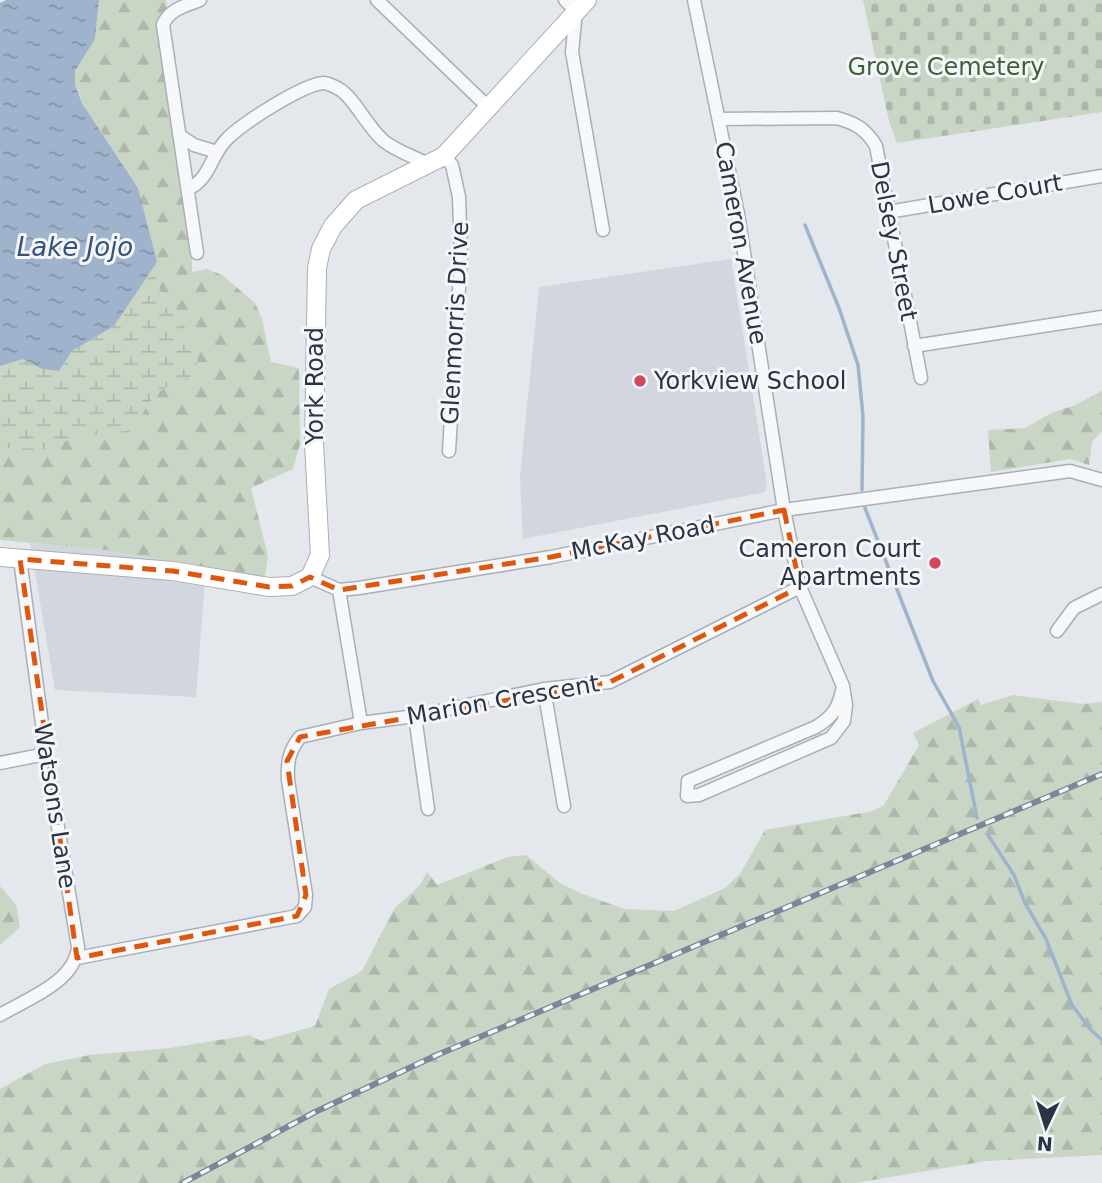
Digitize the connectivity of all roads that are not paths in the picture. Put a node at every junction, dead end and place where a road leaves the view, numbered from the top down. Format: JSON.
{"nodes":[{"id":1,"x":200,"y":0,"type":"edge"},
{"id":2,"x":377,"y":0,"type":"edge"},
{"id":3,"x":694,"y":0,"type":"edge"},
{"id":4,"x":576,"y":4,"type":"edge"},
{"id":5,"x":489,"y":108,"type":"junction"},
{"id":6,"x":719,"y":119,"type":"junction"},
{"id":7,"x":179,"y":135,"type":"junction"},
{"id":8,"x":217,"y":152,"type":"junction"},
{"id":9,"x":436,"y":160,"type":"junction"},
{"id":10,"x":1102,"y":176,"type":"edge"},
{"id":11,"x":188,"y":189,"type":"junction"},
{"id":12,"x":888,"y":212,"type":"junction"},
{"id":13,"x":603,"y":230,"type":"dead end"},
{"id":14,"x":197,"y":253,"type":"dead end"},
{"id":15,"x":1102,"y":317,"type":"edge"},
{"id":16,"x":914,"y":346,"type":"junction"},
{"id":17,"x":921,"y":378,"type":"dead end"},
{"id":18,"x":449,"y":451,"type":"dead end"},
{"id":19,"x":1102,"y":480,"type":"edge"},
{"id":20,"x":785,"y":510,"type":"junction"},
{"id":21,"x":0,"y":557,"type":"edge"},
{"id":22,"x":20,"y":559,"type":"junction"},
{"id":23,"x":310,"y":577,"type":"junction"},
{"id":24,"x":800,"y":587,"type":"junction"},
{"id":25,"x":339,"y":590,"type":"junction"},
{"id":26,"x":1102,"y":594,"type":"edge"},
{"id":27,"x":1057,"y":631,"type":"dead end"},
{"id":28,"x":844,"y":686,"type":"junction"},
{"id":29,"x":544,"y":690,"type":"junction"},
{"id":30,"x":415,"y":716,"type":"junction"},
{"id":31,"x":360,"y":723,"type":"junction"},
{"id":32,"x":46,"y":754,"type":"junction"},
{"id":33,"x":0,"y":763,"type":"edge"},
{"id":34,"x":564,"y":806,"type":"dead end"},
{"id":35,"x":428,"y":809,"type":"dead end"},
{"id":36,"x":77,"y":958,"type":"junction"},
{"id":37,"x":0,"y":1015,"type":"edge"}],
"edges":[{"from":1,"to":7,"type":"street"},
{"from":2,"to":5,"type":"street"},
{"from":3,"to":6,"type":"street","name":"Cameron Avenue"},
{"from":4,"to":5,"type":"street","name":"York Road"},
{"from":4,"to":13,"type":"street"},
{"from":5,"to":9,"type":"street","name":"York Road"},
{"from":6,"to":12,"type":"street","name":"Delsey Street"},
{"from":6,"to":20,"type":"street","name":"Cameron Avenue"},
{"from":7,"to":8,"type":"street"},
{"from":7,"to":11,"type":"street"},
{"from":8,"to":9,"type":"street"},
{"from":8,"to":11,"type":"street"},
{"from":9,"to":18,"type":"street","name":"Glenmorris Drive"},
{"from":9,"to":23,"type":"street","name":"York Road"},
{"from":10,"to":12,"type":"street","name":"Lowe Court"},
{"from":11,"to":14,"type":"street"},
{"from":12,"to":16,"type":"street","name":"Delsey Street"},
{"from":15,"to":16,"type":"street"},
{"from":16,"to":17,"type":"street","name":"Delsey Street"},
{"from":19,"to":20,"type":"street","name":"McKay Road"},
{"from":20,"to":24,"type":"street","name":"Cameron Avenue"},
{"from":20,"to":25,"type":"street","name":"McKay Road"},
{"from":21,"to":22,"type":"street"},
{"from":22,"to":23,"type":"street"},
{"from":22,"to":32,"type":"street","name":"Watsons Lane"},
{"from":23,"to":25,"type":"street"},
{"from":24,"to":28,"type":"street","name":"Cameron Avenue"},
{"from":24,"to":29,"type":"street","name":"Marion Crescent"},
{"from":25,"to":31,"type":"street"},
{"from":26,"to":27,"type":"street"},
{"from":28,"to":28,"type":"street","name":"Cameron Avenue"},
{"from":29,"to":30,"type":"street","name":"Marion Crescent"},
{"from":29,"to":34,"type":"street"},
{"from":30,"to":31,"type":"street","name":"Marion Crescent"},
{"from":30,"to":35,"type":"street"},
{"from":31,"to":36,"type":"street","name":"Marion Crescent"},
{"from":32,"to":33,"type":"street"},
{"from":32,"to":36,"type":"street","name":"Watsons Lane"},
{"from":36,"to":37,"type":"street"}]}
